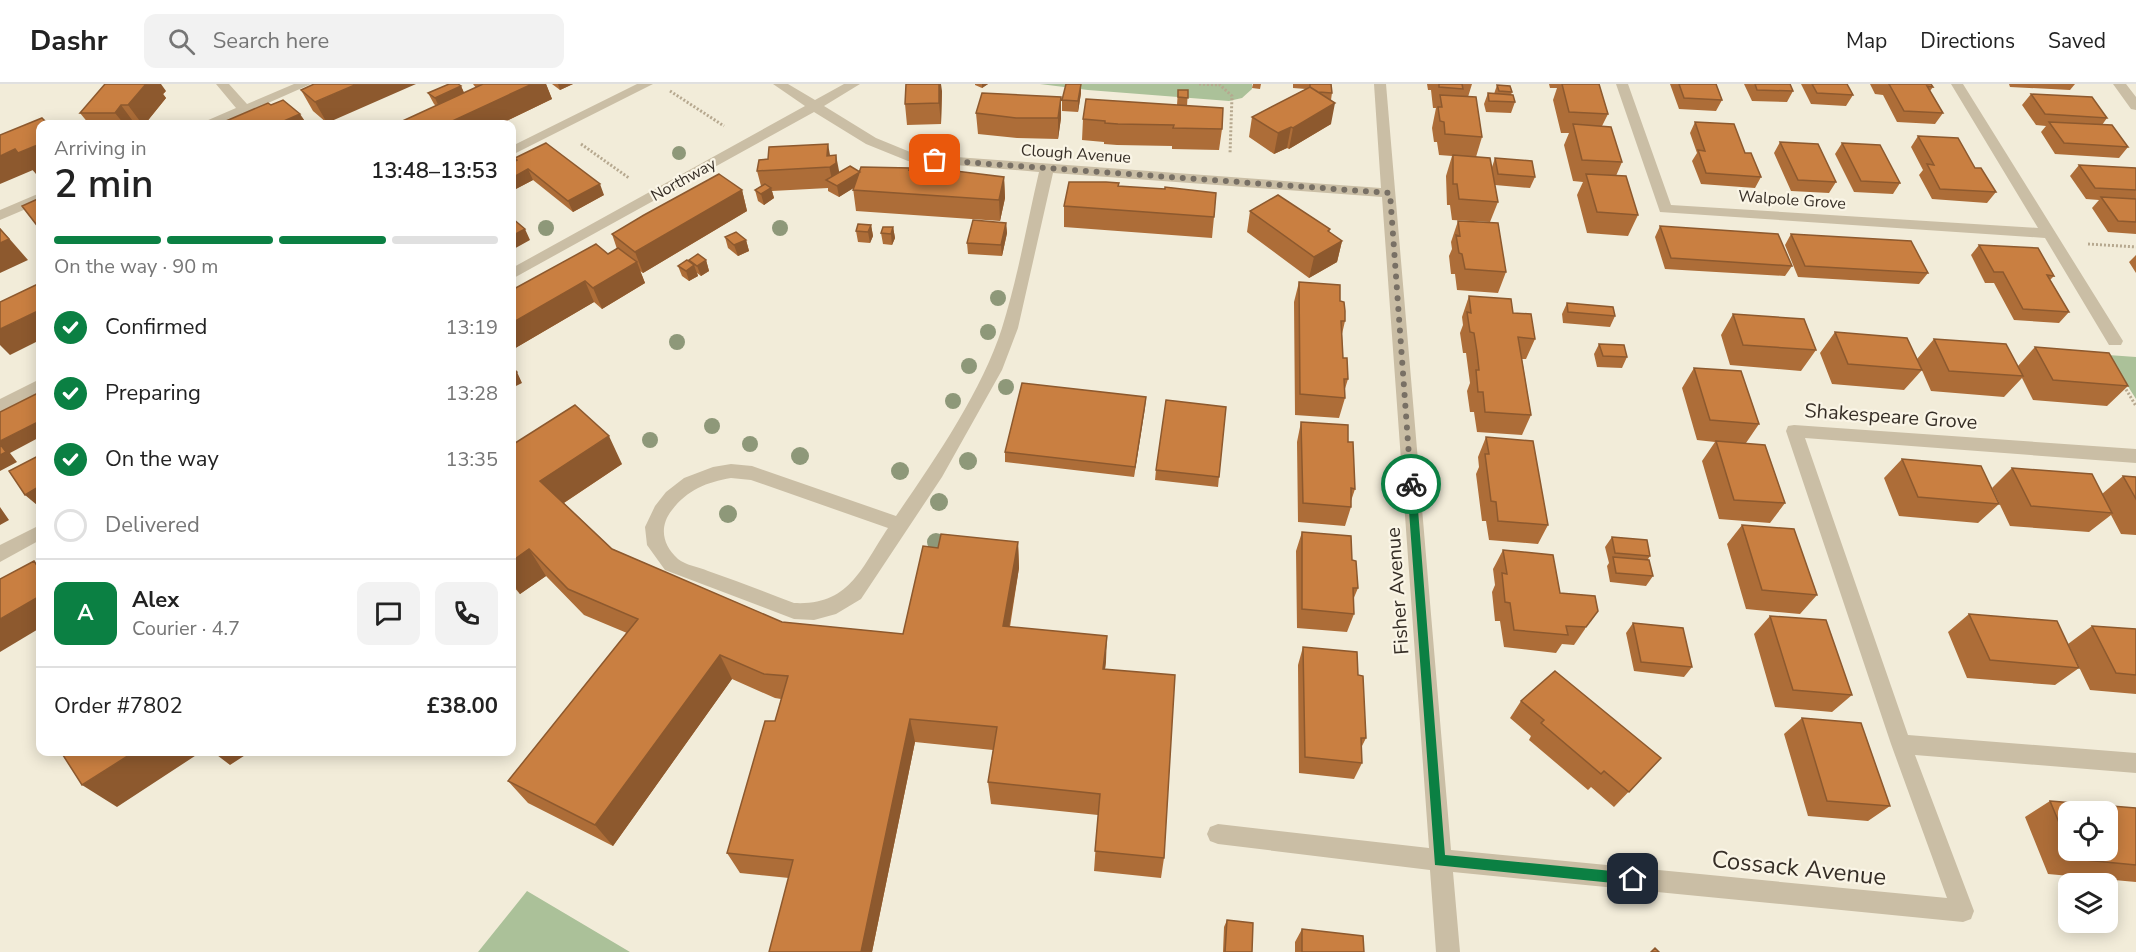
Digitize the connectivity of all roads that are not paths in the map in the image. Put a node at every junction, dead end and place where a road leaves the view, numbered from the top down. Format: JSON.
{"nodes":[{"id":1,"x":222,"y":84,"type":"edge"},
{"id":2,"x":305,"y":84,"type":"edge"},
{"id":3,"x":647,"y":84,"type":"edge"},
{"id":4,"x":779,"y":84,"type":"edge"},
{"id":5,"x":854,"y":84,"type":"edge"},
{"id":6,"x":1380,"y":84,"type":"edge"},
{"id":7,"x":1622,"y":84,"type":"edge"},
{"id":8,"x":1957,"y":84,"type":"edge"},
{"id":9,"x":2119,"y":84,"type":"edge"},
{"id":10,"x":2134,"y":100,"type":"edge"},
{"id":11,"x":815,"y":107,"type":"junction"},
{"id":12,"x":245,"y":110,"type":"junction"},
{"id":13,"x":221,"y":120,"type":"edge"},
{"id":14,"x":516,"y":149,"type":"edge"},
{"id":15,"x":1047,"y":169,"type":"junction"},
{"id":16,"x":1390,"y":193,"type":"junction"},
{"id":17,"x":36,"y":200,"type":"edge"},
{"id":18,"x":0,"y":215,"type":"edge"},
{"id":19,"x":2052,"y":238,"type":"junction"},
{"id":20,"x":516,"y":272,"type":"edge"},
{"id":21,"x":2115,"y":341,"type":"dead end"},
{"id":22,"x":36,"y":388,"type":"edge"},
{"id":23,"x":0,"y":406,"type":"edge"},
{"id":24,"x":2136,"y":456,"type":"edge"},
{"id":25,"x":902,"y":525,"type":"junction"},
{"id":26,"x":36,"y":534,"type":"edge"},
{"id":27,"x":0,"y":554,"type":"edge"},
{"id":28,"x":1901,"y":744,"type":"junction"},
{"id":29,"x":2136,"y":764,"type":"edge"},
{"id":30,"x":1218,"y":834,"type":"dead end"},
{"id":31,"x":1440,"y":860,"type":"junction"},
{"id":32,"x":1448,"y":952,"type":"edge"}],
"edges":[{"from":1,"to":12,"type":"street"},
{"from":2,"to":12,"type":"street"},
{"from":3,"to":14,"type":"street"},
{"from":4,"to":11,"type":"street","name":"Clough Avenue"},
{"from":5,"to":11,"type":"street","name":"Northway"},
{"from":6,"to":16,"type":"street","name":"Fisher Avenue"},
{"from":7,"to":19,"type":"street","name":"Walpole Grove"},
{"from":8,"to":19,"type":"street"},
{"from":9,"to":10,"type":"street"},
{"from":11,"to":15,"type":"street","name":"Clough Avenue"},
{"from":11,"to":20,"type":"street","name":"Northway"},
{"from":12,"to":13,"type":"street"},
{"from":15,"to":16,"type":"street","name":"Clough Avenue"},
{"from":15,"to":25,"type":"street"},
{"from":16,"to":31,"type":"street","name":"Fisher Avenue"},
{"from":17,"to":18,"type":"street"},
{"from":19,"to":21,"type":"street"},
{"from":22,"to":23,"type":"street"},
{"from":24,"to":28,"type":"street","name":"Shakespeare Grove"},
{"from":25,"to":25,"type":"street"},
{"from":26,"to":27,"type":"street"},
{"from":28,"to":29,"type":"street"},
{"from":28,"to":31,"type":"street","name":"Cossack Avenue"},
{"from":30,"to":31,"type":"street","name":"Cossack Avenue"},
{"from":31,"to":32,"type":"street","name":"Fisher Avenue"}]}
